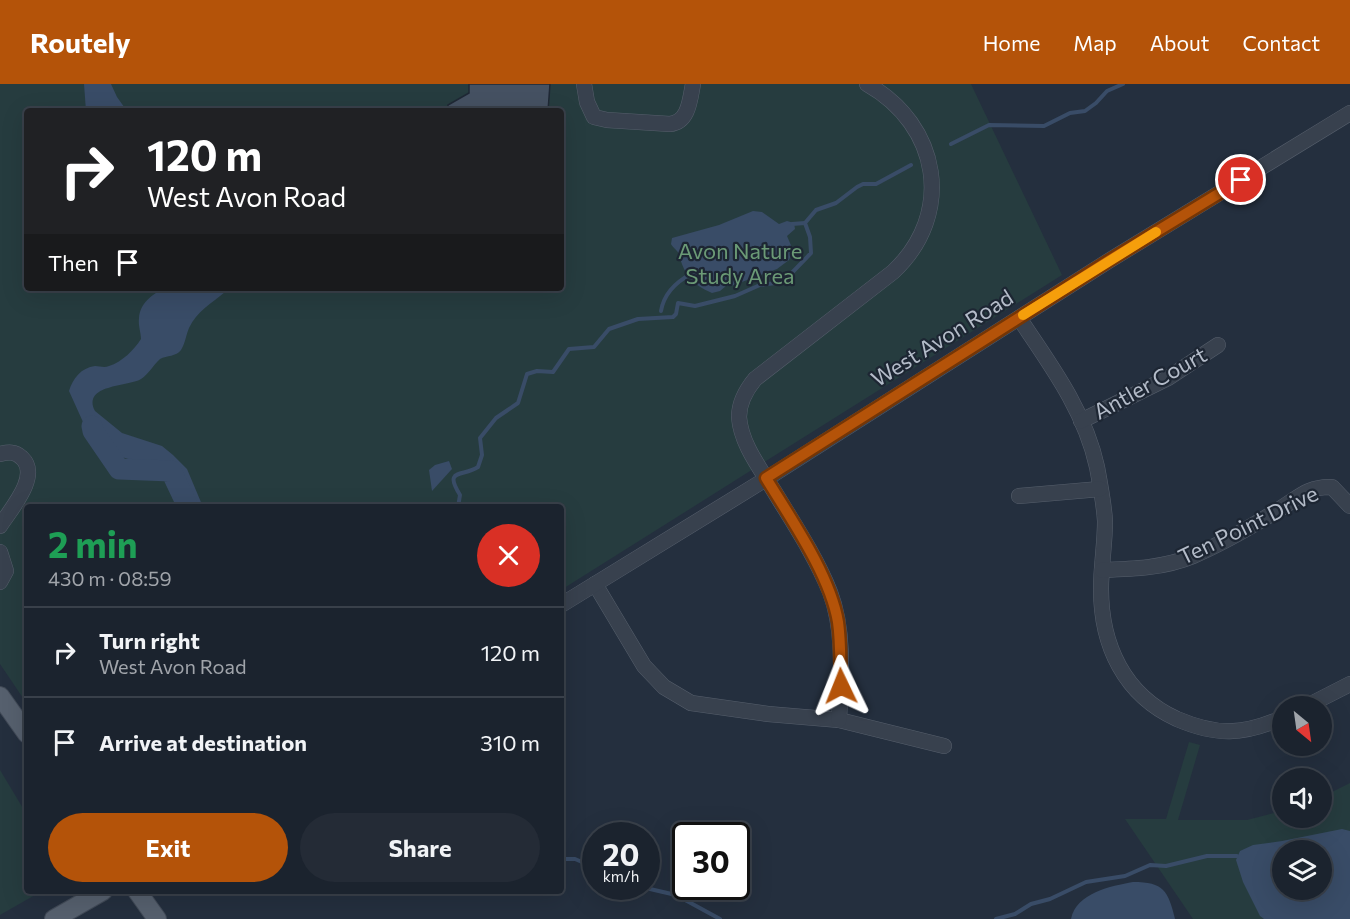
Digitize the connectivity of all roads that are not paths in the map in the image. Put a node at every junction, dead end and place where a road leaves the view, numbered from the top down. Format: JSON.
{"nodes":[{"id":1,"x":584,"y":84,"type":"edge"},
{"id":2,"x":693,"y":84,"type":"edge"},
{"id":3,"x":867,"y":84,"type":"edge"},
{"id":4,"x":1350,"y":113,"type":"edge"},
{"id":5,"x":1019,"y":318,"type":"junction"},
{"id":6,"x":1218,"y":345,"type":"dead end"},
{"id":7,"x":1081,"y":421,"type":"junction"},
{"id":8,"x":0,"y":454,"type":"edge"},
{"id":9,"x":766,"y":478,"type":"junction"},
{"id":10,"x":1100,"y":489,"type":"junction"},
{"id":11,"x":1019,"y":496,"type":"dead end"},
{"id":12,"x":1350,"y":506,"type":"edge"},
{"id":13,"x":0,"y":526,"type":"edge"},
{"id":14,"x":0,"y":552,"type":"edge"},
{"id":15,"x":1102,"y":570,"type":"junction"},
{"id":16,"x":0,"y":582,"type":"edge"},
{"id":17,"x":594,"y":585,"type":"junction"},
{"id":18,"x":564,"y":604,"type":"edge"},
{"id":19,"x":1350,"y":684,"type":"edge"},
{"id":20,"x":0,"y":696,"type":"edge"},
{"id":21,"x":1327,"y":696,"type":"edge"},
{"id":22,"x":839,"y":720,"type":"junction"},
{"id":23,"x":1272,"y":722,"type":"edge"},
{"id":24,"x":24,"y":730,"type":"edge"},
{"id":25,"x":944,"y":746,"type":"dead end"},
{"id":26,"x":98,"y":894,"type":"edge"},
{"id":27,"x":139,"y":894,"type":"edge"},
{"id":28,"x":54,"y":919,"type":"edge"},
{"id":29,"x":157,"y":919,"type":"edge"}],
"edges":[{"from":1,"to":2,"type":"street"},
{"from":3,"to":9,"type":"street"},
{"from":4,"to":5,"type":"street","name":"West Avon Road"},
{"from":5,"to":7,"type":"street"},
{"from":5,"to":9,"type":"street","name":"West Avon Road"},
{"from":6,"to":7,"type":"street","name":"Antler Court"},
{"from":7,"to":10,"type":"street"},
{"from":8,"to":13,"type":"street"},
{"from":9,"to":17,"type":"street","name":"West Avon Road"},
{"from":9,"to":22,"type":"street"},
{"from":10,"to":11,"type":"street"},
{"from":10,"to":15,"type":"street"},
{"from":12,"to":15,"type":"street","name":"Ten Point Drive"},
{"from":14,"to":16,"type":"street"},
{"from":15,"to":23,"type":"street"},
{"from":17,"to":18,"type":"street","name":"West Avon Road"},
{"from":17,"to":22,"type":"street"},
{"from":19,"to":21,"type":"street"},
{"from":20,"to":24,"type":"main road"},
{"from":22,"to":25,"type":"street"},
{"from":26,"to":28,"type":"main road"},
{"from":27,"to":29,"type":"main road"}]}
